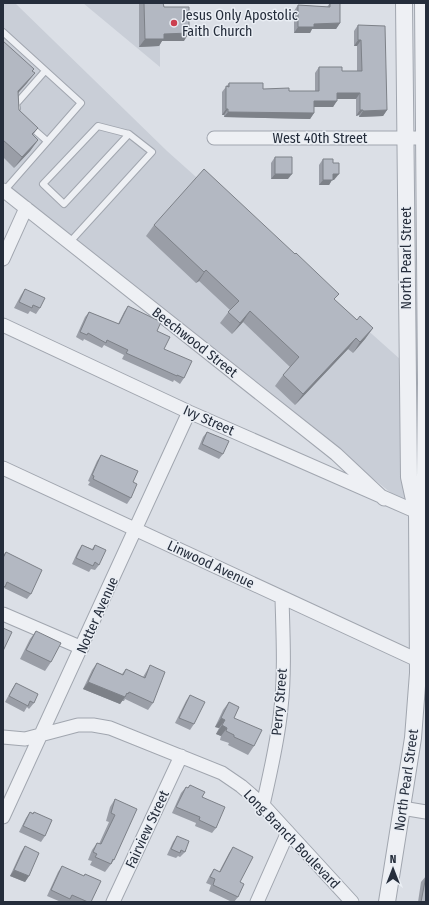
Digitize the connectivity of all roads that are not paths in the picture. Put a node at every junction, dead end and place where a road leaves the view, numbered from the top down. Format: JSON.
{"nodes":[{"id":1,"x":404,"y":3,"type":"edge"},
{"id":2,"x":423,"y":3,"type":"edge"},
{"id":3,"x":3,"y":32,"type":"edge"},
{"id":4,"x":45,"y":71,"type":"junction"},
{"id":5,"x":19,"y":116,"type":"edge"},
{"id":6,"x":24,"y":121,"type":"edge"},
{"id":7,"x":129,"y":134,"type":"junction"},
{"id":8,"x":214,"y":138,"type":"dead end"},
{"id":9,"x":405,"y":138,"type":"junction"},
{"id":10,"x":425,"y":138,"type":"edge"},
{"id":11,"x":47,"y":141,"type":"junction"},
{"id":12,"x":3,"y":190,"type":"edge"},
{"id":13,"x":26,"y":208,"type":"junction"},
{"id":14,"x":69,"y":243,"type":"junction"},
{"id":15,"x":3,"y":259,"type":"edge"},
{"id":16,"x":406,"y":293,"type":"junction"},
{"id":17,"x":426,"y":293,"type":"edge"},
{"id":18,"x":3,"y":325,"type":"edge"},
{"id":19,"x":190,"y":412,"type":"junction"},
{"id":20,"x":3,"y":468,"type":"edge"},
{"id":21,"x":384,"y":499,"type":"junction"},
{"id":22,"x":417,"y":512,"type":"junction"},
{"id":23,"x":135,"y":529,"type":"junction"},
{"id":24,"x":282,"y":598,"type":"junction"},
{"id":25,"x":3,"y":614,"type":"edge"},
{"id":26,"x":82,"y":648,"type":"junction"},
{"id":27,"x":422,"y":662,"type":"edge"},
{"id":28,"x":40,"y":736,"type":"junction"},
{"id":29,"x":3,"y":737,"type":"edge"},
{"id":30,"x":181,"y":756,"type":"junction"},
{"id":31,"x":263,"y":805,"type":"junction"},
{"id":32,"x":402,"y":808,"type":"junction"},
{"id":33,"x":426,"y":812,"type":"edge"},
{"id":34,"x":3,"y":817,"type":"edge"},
{"id":35,"x":288,"y":832,"type":"junction"},
{"id":36,"x":113,"y":902,"type":"edge"},
{"id":37,"x":257,"y":902,"type":"edge"},
{"id":38,"x":352,"y":902,"type":"edge"},
{"id":39,"x":387,"y":902,"type":"edge"}],
"edges":[{"from":1,"to":9,"type":"street","name":"North Pearl Street"},
{"from":2,"to":10,"type":"street","name":"North Pearl Street"},
{"from":3,"to":4,"type":"lane"},
{"from":4,"to":5,"type":"lane"},
{"from":4,"to":11,"type":"lane"},
{"from":6,"to":11,"type":"lane"},
{"from":7,"to":7,"type":"lane"},
{"from":7,"to":14,"type":"lane"},
{"from":8,"to":9,"type":"street","name":"West 40th Street"},
{"from":9,"to":10,"type":"street","name":"West 40th Street"},
{"from":9,"to":16,"type":"street","name":"North Pearl Street"},
{"from":10,"to":17,"type":"street","name":"North Pearl Street"},
{"from":11,"to":12,"type":"lane"},
{"from":12,"to":13,"type":"street","name":"Beechwood Street"},
{"from":13,"to":14,"type":"street","name":"Beechwood Street"},
{"from":13,"to":15,"type":"street"},
{"from":14,"to":21,"type":"street","name":"Beechwood Street"},
{"from":16,"to":17,"type":"street"},
{"from":16,"to":22,"type":"street","name":"North Pearl Street"},
{"from":17,"to":22,"type":"street","name":"North Pearl Street"},
{"from":18,"to":19,"type":"street","name":"Ivy Street"},
{"from":19,"to":21,"type":"street","name":"Ivy Street"},
{"from":19,"to":23,"type":"street","name":"Notter Avenue"},
{"from":20,"to":23,"type":"street","name":"Linwood Avenue"},
{"from":21,"to":22,"type":"street","name":"Ivy Street"},
{"from":22,"to":27,"type":"street","name":"North Pearl Street"},
{"from":23,"to":24,"type":"street","name":"Linwood Avenue"},
{"from":23,"to":26,"type":"street","name":"Notter Avenue"},
{"from":24,"to":27,"type":"street","name":"Linwood Avenue"},
{"from":24,"to":31,"type":"street","name":"Perry Street"},
{"from":25,"to":26,"type":"street"},
{"from":26,"to":28,"type":"street","name":"Notter Avenue"},
{"from":27,"to":32,"type":"street","name":"North Pearl Street"},
{"from":28,"to":29,"type":"street","name":"Long Branch Boulevard"},
{"from":28,"to":30,"type":"street","name":"Long Branch Boulevard"},
{"from":28,"to":34,"type":"street","name":"Notter Avenue"},
{"from":30,"to":31,"type":"street","name":"Long Branch Boulevard"},
{"from":30,"to":36,"type":"street","name":"Fairview Street"},
{"from":31,"to":35,"type":"street","name":"Long Branch Boulevard"},
{"from":32,"to":33,"type":"street"},
{"from":32,"to":39,"type":"street","name":"North Pearl Street"},
{"from":35,"to":37,"type":"street"},
{"from":35,"to":38,"type":"street","name":"Long Branch Boulevard"}]}
